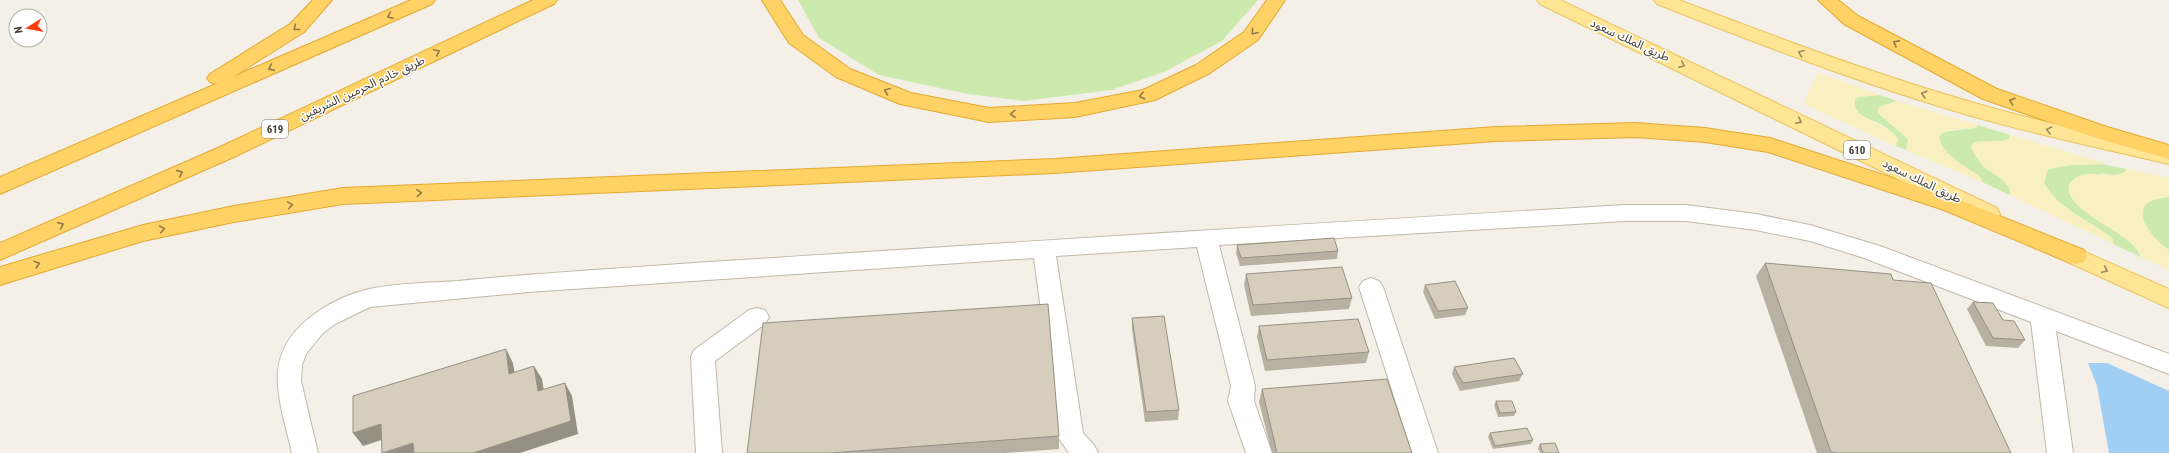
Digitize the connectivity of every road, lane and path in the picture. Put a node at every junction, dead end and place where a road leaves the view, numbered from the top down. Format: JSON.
{"nodes":[{"id":1,"x":323,"y":0,"type":"edge"},
{"id":2,"x":426,"y":0,"type":"edge"},
{"id":3,"x":548,"y":0,"type":"edge"},
{"id":4,"x":771,"y":0,"type":"edge"},
{"id":5,"x":1276,"y":0,"type":"edge"},
{"id":6,"x":1546,"y":0,"type":"edge"},
{"id":7,"x":1663,"y":0,"type":"edge"},
{"id":8,"x":1828,"y":0,"type":"edge"},
{"id":9,"x":2169,"y":152,"type":"edge"},
{"id":10,"x":2169,"y":157,"type":"edge"},
{"id":11,"x":0,"y":186,"type":"edge"},
{"id":12,"x":1206,"y":238,"type":"junction"},
{"id":13,"x":1044,"y":248,"type":"junction"},
{"id":14,"x":0,"y":252,"type":"edge"},
{"id":15,"x":2076,"y":256,"type":"junction"},
{"id":16,"x":0,"y":276,"type":"edge"},
{"id":17,"x":1371,"y":287,"type":"dead end"},
{"id":18,"x":2169,"y":299,"type":"edge"},
{"id":19,"x":757,"y":317,"type":"dead end"},
{"id":20,"x":2042,"y":317,"type":"junction"},
{"id":21,"x":2169,"y":364,"type":"edge"},
{"id":22,"x":305,"y":453,"type":"edge"},
{"id":23,"x":709,"y":453,"type":"edge"},
{"id":24,"x":1085,"y":453,"type":"edge"},
{"id":25,"x":1260,"y":453,"type":"edge"},
{"id":26,"x":1425,"y":453,"type":"edge"},
{"id":27,"x":2060,"y":453,"type":"edge"}],
"edges":[{"from":1,"to":11,"type":"highway","one_way":true},
{"from":2,"to":11,"type":"highway","one_way":true},
{"from":14,"to":3,"type":"highway","name":"طريق خادم الحرمين الشريفين","number":"619","one_way":true},
{"from":5,"to":4,"type":"highway","one_way":true},
{"from":6,"to":15,"type":"main road","name":"طريق الملك سعود","number":"610","one_way":true},
{"from":10,"to":7,"type":"main road","one_way":true},
{"from":9,"to":8,"type":"highway","one_way":true},
{"from":12,"to":13,"type":"street"},
{"from":12,"to":20,"type":"street"},
{"from":12,"to":25,"type":"street"},
{"from":13,"to":22,"type":"street"},
{"from":13,"to":24,"type":"street"},
{"from":16,"to":15,"type":"highway","one_way":true},
{"from":15,"to":18,"type":"main road","name":"طريق الملك سعود","number":"610","one_way":true},
{"from":17,"to":26,"type":"street"},
{"from":19,"to":23,"type":"street"},
{"from":20,"to":21,"type":"street"},
{"from":20,"to":27,"type":"street"}]}
